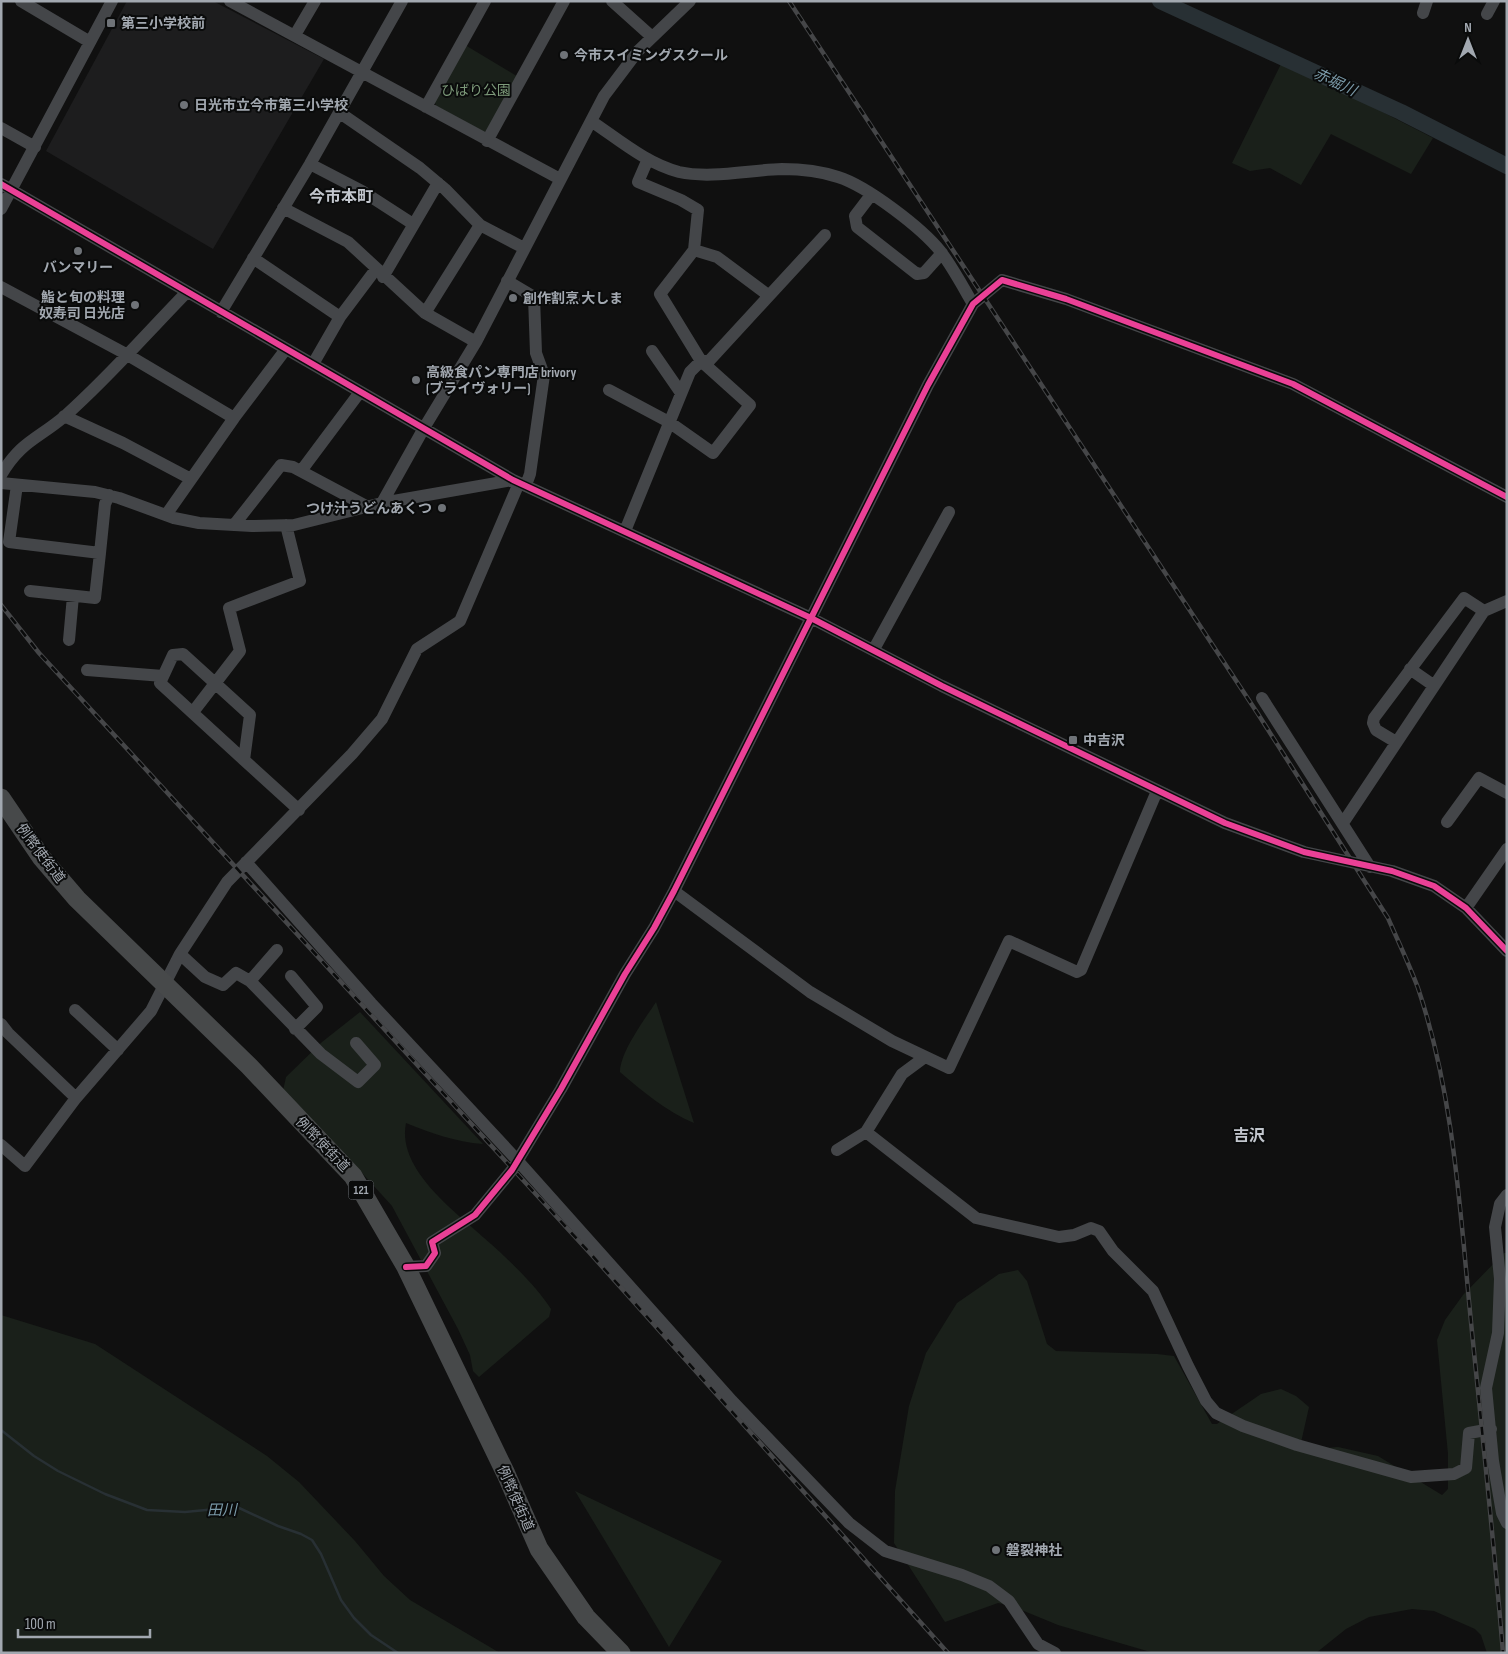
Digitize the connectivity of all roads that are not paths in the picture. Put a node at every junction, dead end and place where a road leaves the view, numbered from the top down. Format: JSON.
{"nodes":[{"id":1,"x":21,"y":1,"type":"edge"},
{"id":2,"x":112,"y":1,"type":"edge"},
{"id":3,"x":230,"y":1,"type":"edge"},
{"id":4,"x":315,"y":1,"type":"edge"},
{"id":5,"x":402,"y":1,"type":"edge"},
{"id":6,"x":485,"y":1,"type":"edge"},
{"id":7,"x":564,"y":1,"type":"edge"},
{"id":8,"x":612,"y":1,"type":"edge"},
{"id":9,"x":690,"y":1,"type":"edge"},
{"id":10,"x":1494,"y":1,"type":"edge"},
{"id":11,"x":1487,"y":14,"type":"dead end"},
{"id":12,"x":294,"y":36,"type":"junction"},
{"id":13,"x":651,"y":36,"type":"junction"},
{"id":14,"x":90,"y":42,"type":"junction"},
{"id":15,"x":362,"y":72,"type":"junction"},
{"id":16,"x":426,"y":107,"type":"junction"},
{"id":17,"x":340,"y":113,"type":"junction"},
{"id":18,"x":591,"y":121,"type":"junction"},
{"id":19,"x":1,"y":128,"type":"edge"},
{"id":20,"x":488,"y":141,"type":"junction"},
{"id":21,"x":35,"y":147,"type":"junction"},
{"id":22,"x":648,"y":159,"type":"junction"},
{"id":23,"x":310,"y":164,"type":"junction"},
{"id":24,"x":560,"y":179,"type":"junction"},
{"id":25,"x":438,"y":183,"type":"junction"},
{"id":26,"x":6,"y":187,"type":"edge"},
{"id":27,"x":871,"y":195,"type":"junction"},
{"id":28,"x":283,"y":208,"type":"junction"},
{"id":29,"x":1,"y":209,"type":"edge"},
{"id":30,"x":413,"y":224,"type":"junction"},
{"id":31,"x":480,"y":225,"type":"junction"},
{"id":32,"x":825,"y":234,"type":"dead end"},
{"id":33,"x":524,"y":248,"type":"junction"},
{"id":34,"x":694,"y":250,"type":"junction"},
{"id":35,"x":942,"y":253,"type":"junction"},
{"id":36,"x":253,"y":258,"type":"junction"},
{"id":37,"x":380,"y":273,"type":"junction"},
{"id":38,"x":507,"y":281,"type":"junction"},
{"id":39,"x":1,"y":287,"type":"edge"},
{"id":40,"x":186,"y":293,"type":"junction"},
{"id":41,"x":768,"y":294,"type":"junction"},
{"id":42,"x":534,"y":297,"type":"junction"},
{"id":43,"x":574,"y":300,"type":"dead end"},
{"id":44,"x":973,"y":304,"type":"junction"},
{"id":45,"x":221,"y":312,"type":"junction"},
{"id":46,"x":425,"y":313,"type":"junction"},
{"id":47,"x":340,"y":317,"type":"junction"},
{"id":48,"x":476,"y":342,"type":"junction"},
{"id":49,"x":286,"y":349,"type":"junction"},
{"id":50,"x":652,"y":351,"type":"dead end"},
{"id":51,"x":126,"y":354,"type":"junction"},
{"id":52,"x":701,"y":361,"type":"junction"},
{"id":53,"x":313,"y":364,"type":"junction"},
{"id":54,"x":609,"y":390,"type":"dead end"},
{"id":55,"x":360,"y":392,"type":"junction"},
{"id":56,"x":681,"y":393,"type":"junction"},
{"id":57,"x":64,"y":416,"type":"junction"},
{"id":58,"x":234,"y":418,"type":"junction"},
{"id":59,"x":669,"y":422,"type":"junction"},
{"id":60,"x":424,"y":428,"type":"junction"},
{"id":61,"x":301,"y":471,"type":"junction"},
{"id":62,"x":1,"y":475,"type":"edge"},
{"id":63,"x":191,"y":479,"type":"junction"},
{"id":64,"x":1,"y":483,"type":"edge"},
{"id":65,"x":519,"y":483,"type":"junction"},
{"id":66,"x":17,"y":485,"type":"junction"},
{"id":67,"x":109,"y":496,"type":"junction"},
{"id":68,"x":1507,"y":497,"type":"edge"},
{"id":69,"x":382,"y":503,"type":"junction"},
{"id":70,"x":370,"y":508,"type":"junction"},
{"id":71,"x":949,"y":512,"type":"dead end"},
{"id":72,"x":166,"y":515,"type":"junction"},
{"id":73,"x":234,"y":525,"type":"junction"},
{"id":74,"x":286,"y":525,"type":"junction"},
{"id":75,"x":625,"y":531,"type":"junction"},
{"id":76,"x":100,"y":554,"type":"junction"},
{"id":77,"x":30,"y":591,"type":"dead end"},
{"id":78,"x":73,"y":596,"type":"junction"},
{"id":79,"x":1507,"y":601,"type":"edge"},
{"id":80,"x":1484,"y":611,"type":"junction"},
{"id":81,"x":811,"y":618,"type":"junction"},
{"id":82,"x":68,"y":640,"type":"dead end"},
{"id":83,"x":874,"y":649,"type":"junction"},
{"id":84,"x":1410,"y":669,"type":"junction"},
{"id":85,"x":87,"y":670,"type":"dead end"},
{"id":86,"x":163,"y":676,"type":"junction"},
{"id":87,"x":215,"y":682,"type":"junction"},
{"id":88,"x":1433,"y":685,"type":"junction"},
{"id":89,"x":1262,"y":698,"type":"dead end"},
{"id":90,"x":192,"y":712,"type":"junction"},
{"id":91,"x":1396,"y":742,"type":"junction"},
{"id":92,"x":244,"y":760,"type":"junction"},
{"id":93,"x":1157,"y":791,"type":"junction"},
{"id":94,"x":1507,"y":793,"type":"edge"},
{"id":95,"x":1,"y":798,"type":"edge"},
{"id":96,"x":299,"y":810,"type":"junction"},
{"id":97,"x":1343,"y":822,"type":"junction"},
{"id":98,"x":1447,"y":822,"type":"dead end"},
{"id":99,"x":1507,"y":848,"type":"edge"},
{"id":100,"x":246,"y":862,"type":"junction"},
{"id":101,"x":1370,"y":867,"type":"junction"},
{"id":102,"x":674,"y":891,"type":"junction"},
{"id":103,"x":1466,"y":908,"type":"junction"},
{"id":104,"x":277,"y":950,"type":"dead end"},
{"id":105,"x":1507,"y":951,"type":"edge"},
{"id":106,"x":180,"y":954,"type":"junction"},
{"id":107,"x":291,"y":976,"type":"dead end"},
{"id":108,"x":250,"y":981,"type":"junction"},
{"id":109,"x":165,"y":984,"type":"junction"},
{"id":110,"x":75,"y":1010,"type":"dead end"},
{"id":111,"x":1,"y":1024,"type":"edge"},
{"id":112,"x":295,"y":1029,"type":"junction"},
{"id":113,"x":356,"y":1042,"type":"dead end"},
{"id":114,"x":118,"y":1050,"type":"junction"},
{"id":115,"x":925,"y":1056,"type":"junction"},
{"id":116,"x":76,"y":1098,"type":"junction"},
{"id":117,"x":866,"y":1132,"type":"junction"},
{"id":118,"x":1,"y":1145,"type":"edge"},
{"id":119,"x":837,"y":1150,"type":"dead end"},
{"id":120,"x":518,"y":1160,"type":"junction"},
{"id":121,"x":1507,"y":1195,"type":"edge"},
{"id":122,"x":406,"y":1267,"type":"junction"},
{"id":123,"x":1490,"y":1429,"type":"junction"},
{"id":124,"x":1507,"y":1523,"type":"edge"},
{"id":125,"x":620,"y":1653,"type":"edge"},
{"id":126,"x":1055,"y":1653,"type":"edge"}],
"edges":[{"from":1,"to":14,"type":"street"},
{"from":2,"to":14,"type":"street"},
{"from":3,"to":12,"type":"street"},
{"from":4,"to":12,"type":"street"},
{"from":5,"to":15,"type":"street"},
{"from":6,"to":16,"type":"street"},
{"from":7,"to":20,"type":"street"},
{"from":8,"to":13,"type":"street"},
{"from":9,"to":13,"type":"street"},
{"from":10,"to":11,"type":"street"},
{"from":12,"to":15,"type":"street"},
{"from":13,"to":18,"type":"street"},
{"from":14,"to":21,"type":"street"},
{"from":15,"to":16,"type":"street"},
{"from":15,"to":17,"type":"street"},
{"from":16,"to":20,"type":"street"},
{"from":17,"to":23,"type":"street"},
{"from":17,"to":25,"type":"street"},
{"from":18,"to":22,"type":"street"},
{"from":18,"to":24,"type":"street"},
{"from":19,"to":21,"type":"street"},
{"from":20,"to":24,"type":"street"},
{"from":21,"to":26,"type":"street"},
{"from":22,"to":27,"type":"street"},
{"from":22,"to":34,"type":"street"},
{"from":23,"to":28,"type":"street"},
{"from":23,"to":30,"type":"street"},
{"from":24,"to":33,"type":"street"},
{"from":25,"to":30,"type":"street"},
{"from":25,"to":31,"type":"street"},
{"from":26,"to":29,"type":"street"},
{"from":26,"to":40,"type":"street"},
{"from":27,"to":35,"type":"street"},
{"from":27,"to":35,"type":"street"},
{"from":28,"to":36,"type":"street"},
{"from":28,"to":37,"type":"street"},
{"from":30,"to":37,"type":"street"},
{"from":31,"to":33,"type":"street"},
{"from":31,"to":46,"type":"street"},
{"from":32,"to":41,"type":"street"},
{"from":33,"to":38,"type":"street"},
{"from":34,"to":41,"type":"street"},
{"from":34,"to":52,"type":"street"},
{"from":35,"to":44,"type":"street"},
{"from":36,"to":45,"type":"street"},
{"from":36,"to":47,"type":"street"},
{"from":37,"to":46,"type":"street"},
{"from":37,"to":47,"type":"street"},
{"from":38,"to":42,"type":"street"},
{"from":38,"to":48,"type":"street"},
{"from":39,"to":51,"type":"street"},
{"from":40,"to":45,"type":"street"},
{"from":40,"to":51,"type":"street"},
{"from":41,"to":52,"type":"street"},
{"from":42,"to":43,"type":"street"},
{"from":42,"to":65,"type":"street"},
{"from":44,"to":68,"type":"street"},
{"from":44,"to":81,"type":"street"},
{"from":45,"to":49,"type":"street"},
{"from":46,"to":48,"type":"street"},
{"from":47,"to":53,"type":"street"},
{"from":48,"to":60,"type":"street"},
{"from":49,"to":53,"type":"street"},
{"from":49,"to":58,"type":"street"},
{"from":50,"to":56,"type":"street"},
{"from":51,"to":57,"type":"street"},
{"from":51,"to":58,"type":"street"},
{"from":52,"to":56,"type":"street"},
{"from":52,"to":59,"type":"street"},
{"from":53,"to":55,"type":"street"},
{"from":54,"to":59,"type":"street"},
{"from":55,"to":60,"type":"street"},
{"from":55,"to":61,"type":"street"},
{"from":56,"to":59,"type":"street"},
{"from":57,"to":62,"type":"street"},
{"from":57,"to":63,"type":"street"},
{"from":58,"to":63,"type":"street"},
{"from":59,"to":75,"type":"street"},
{"from":60,"to":65,"type":"street"},
{"from":60,"to":69,"type":"street"},
{"from":61,"to":70,"type":"street"},
{"from":61,"to":73,"type":"street"},
{"from":63,"to":72,"type":"street"},
{"from":64,"to":66,"type":"street"},
{"from":65,"to":69,"type":"street"},
{"from":65,"to":75,"type":"street"},
{"from":65,"to":96,"type":"street"},
{"from":66,"to":67,"type":"street"},
{"from":66,"to":76,"type":"street"},
{"from":67,"to":72,"type":"street"},
{"from":67,"to":76,"type":"street"},
{"from":69,"to":70,"type":"street"},
{"from":70,"to":74,"type":"street"},
{"from":71,"to":83,"type":"street"},
{"from":72,"to":73,"type":"street"},
{"from":73,"to":74,"type":"street"},
{"from":74,"to":87,"type":"street"},
{"from":75,"to":81,"type":"street"},
{"from":76,"to":78,"type":"street"},
{"from":77,"to":78,"type":"street"},
{"from":78,"to":82,"type":"street"},
{"from":79,"to":80,"type":"street"},
{"from":80,"to":84,"type":"street"},
{"from":80,"to":88,"type":"street"},
{"from":81,"to":83,"type":"street"},
{"from":81,"to":102,"type":"street"},
{"from":83,"to":93,"type":"street"},
{"from":84,"to":88,"type":"street"},
{"from":84,"to":91,"type":"street"},
{"from":85,"to":86,"type":"street"},
{"from":86,"to":87,"type":"street"},
{"from":86,"to":90,"type":"street"},
{"from":87,"to":90,"type":"street"},
{"from":87,"to":92,"type":"street"},
{"from":88,"to":91,"type":"street"},
{"from":89,"to":97,"type":"street"},
{"from":90,"to":92,"type":"street"},
{"from":91,"to":97,"type":"street"},
{"from":92,"to":96,"type":"street"},
{"from":93,"to":101,"type":"street"},
{"from":93,"to":115,"type":"street"},
{"from":94,"to":98,"type":"street"},
{"from":95,"to":109,"type":"highway","name":"例幣使街道","number":"121"},
{"from":96,"to":100,"type":"street"},
{"from":97,"to":101,"type":"street"},
{"from":99,"to":103,"type":"street"},
{"from":100,"to":106,"type":"street"},
{"from":100,"to":120,"type":"street"},
{"from":101,"to":103,"type":"street"},
{"from":102,"to":115,"type":"street"},
{"from":102,"to":120,"type":"street"},
{"from":103,"to":105,"type":"street"},
{"from":104,"to":108,"type":"street"},
{"from":106,"to":108,"type":"street"},
{"from":106,"to":109,"type":"street"},
{"from":107,"to":112,"type":"street"},
{"from":108,"to":112,"type":"street"},
{"from":109,"to":114,"type":"street"},
{"from":109,"to":122,"type":"highway","name":"例幣使街道","number":"121"},
{"from":110,"to":114,"type":"street"},
{"from":111,"to":116,"type":"street"},
{"from":112,"to":113,"type":"street"},
{"from":114,"to":116,"type":"street"},
{"from":115,"to":117,"type":"street"},
{"from":116,"to":118,"type":"street"},
{"from":117,"to":119,"type":"street"},
{"from":117,"to":123,"type":"street"},
{"from":120,"to":122,"type":"street"},
{"from":120,"to":126,"type":"street"},
{"from":121,"to":123,"type":"street"},
{"from":122,"to":125,"type":"highway","name":"例幣使街道","number":"121"},
{"from":123,"to":124,"type":"street"}]}
